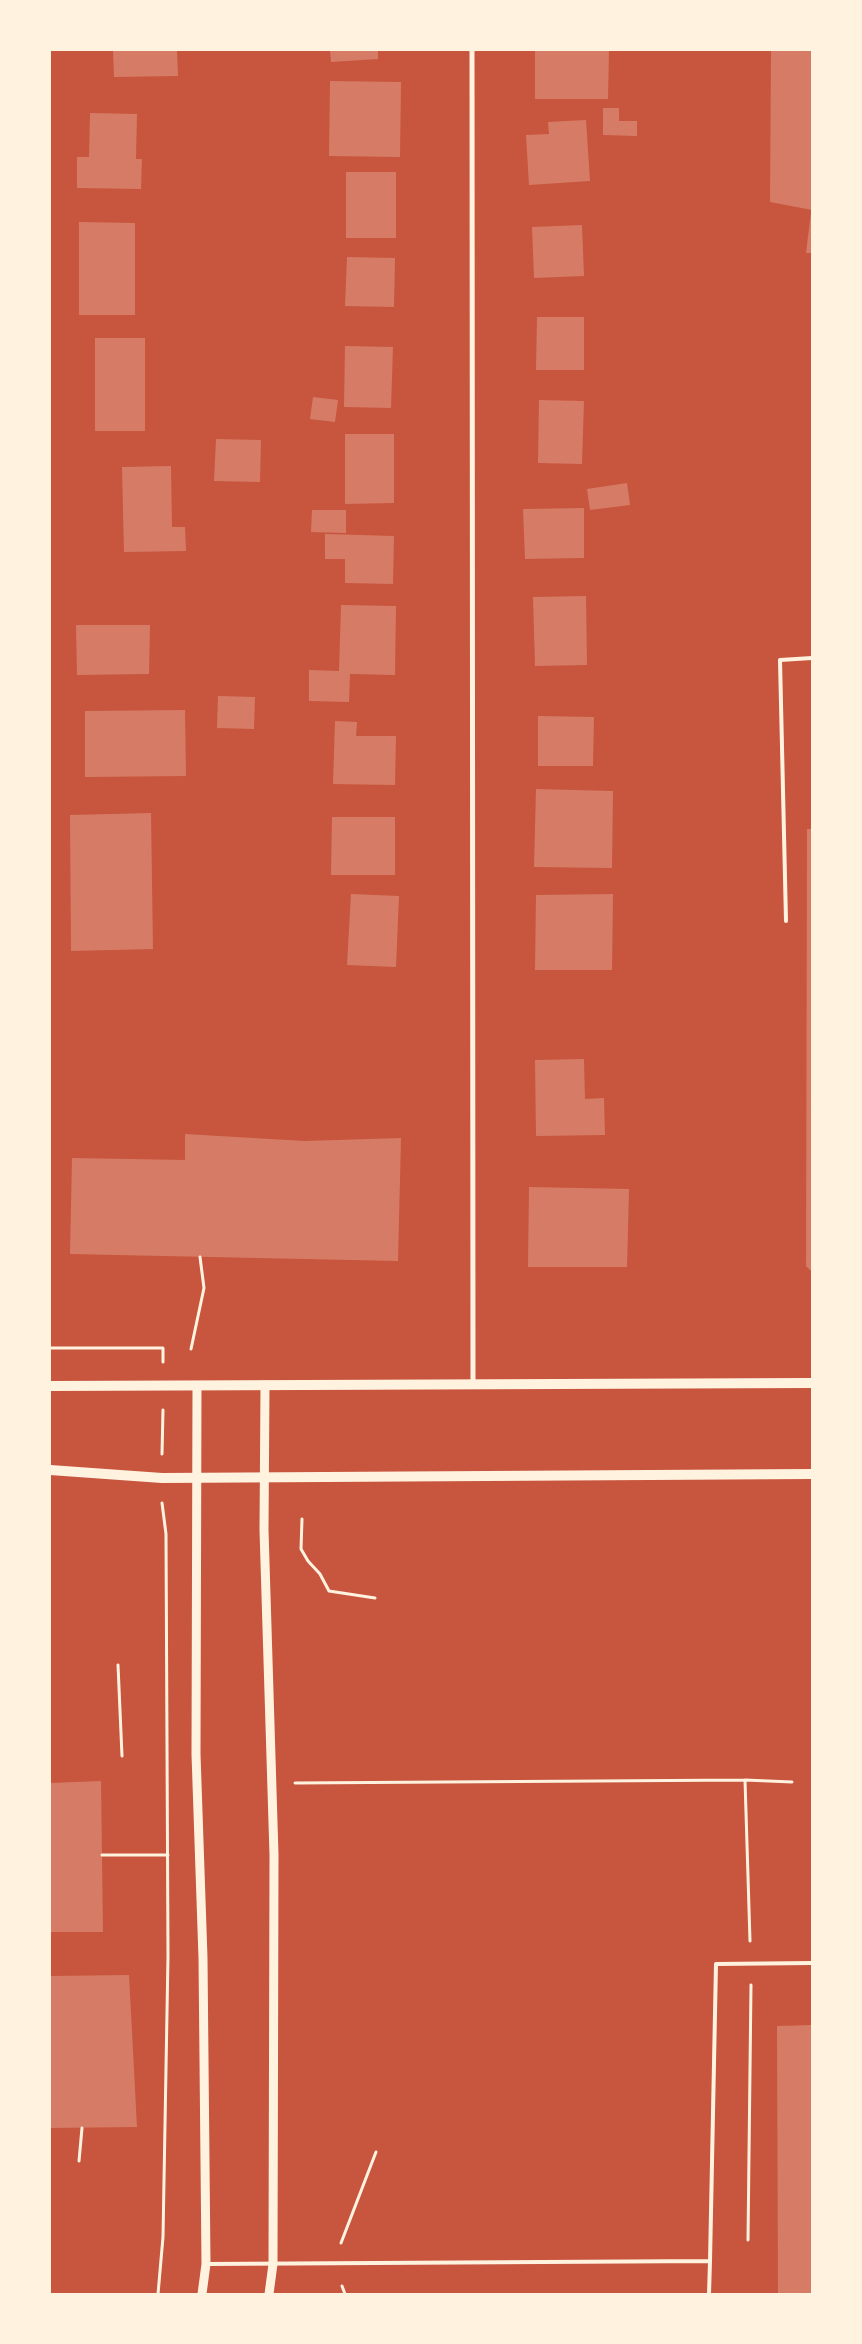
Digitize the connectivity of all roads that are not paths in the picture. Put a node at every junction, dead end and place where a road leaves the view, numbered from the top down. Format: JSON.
{"nodes":[{"id":1,"x":472,"y":50,"type":"edge"},
{"id":2,"x":812,"y":658,"type":"edge"},
{"id":3,"x":786,"y":921,"type":"dead end"},
{"id":4,"x":812,"y":1383,"type":"edge"},
{"id":5,"x":474,"y":1384,"type":"junction"},
{"id":6,"x":265,"y":1385,"type":"junction"},
{"id":7,"x":50,"y":1386,"type":"edge"},
{"id":8,"x":197,"y":1386,"type":"junction"},
{"id":9,"x":50,"y":1470,"type":"edge"},
{"id":10,"x":812,"y":1474,"type":"edge"},
{"id":11,"x":265,"y":1477,"type":"junction"},
{"id":12,"x":196,"y":1478,"type":"junction"},
{"id":13,"x":812,"y":1963,"type":"edge"},
{"id":14,"x":710,"y":2261,"type":"junction"},
{"id":15,"x":206,"y":2264,"type":"junction"},
{"id":16,"x":273,"y":2264,"type":"junction"},
{"id":17,"x":202,"y":2294,"type":"edge"},
{"id":18,"x":269,"y":2294,"type":"edge"},
{"id":19,"x":709,"y":2294,"type":"edge"}],
"edges":[{"from":1,"to":5,"type":"street"},
{"from":2,"to":3,"type":"lane"},
{"from":4,"to":5,"type":"main road"},
{"from":5,"to":6,"type":"main road"},
{"from":6,"to":8,"type":"main road"},
{"from":6,"to":11,"type":"street"},
{"from":7,"to":8,"type":"main road"},
{"from":8,"to":12,"type":"street"},
{"from":9,"to":12,"type":"main road"},
{"from":10,"to":11,"type":"main road"},
{"from":11,"to":12,"type":"main road"},
{"from":11,"to":16,"type":"street"},
{"from":12,"to":15,"type":"street"},
{"from":13,"to":14,"type":"lane"},
{"from":14,"to":16,"type":"lane"},
{"from":14,"to":19,"type":"lane"},
{"from":15,"to":16,"type":"lane"},
{"from":15,"to":17,"type":"street"},
{"from":16,"to":18,"type":"street"}]}
